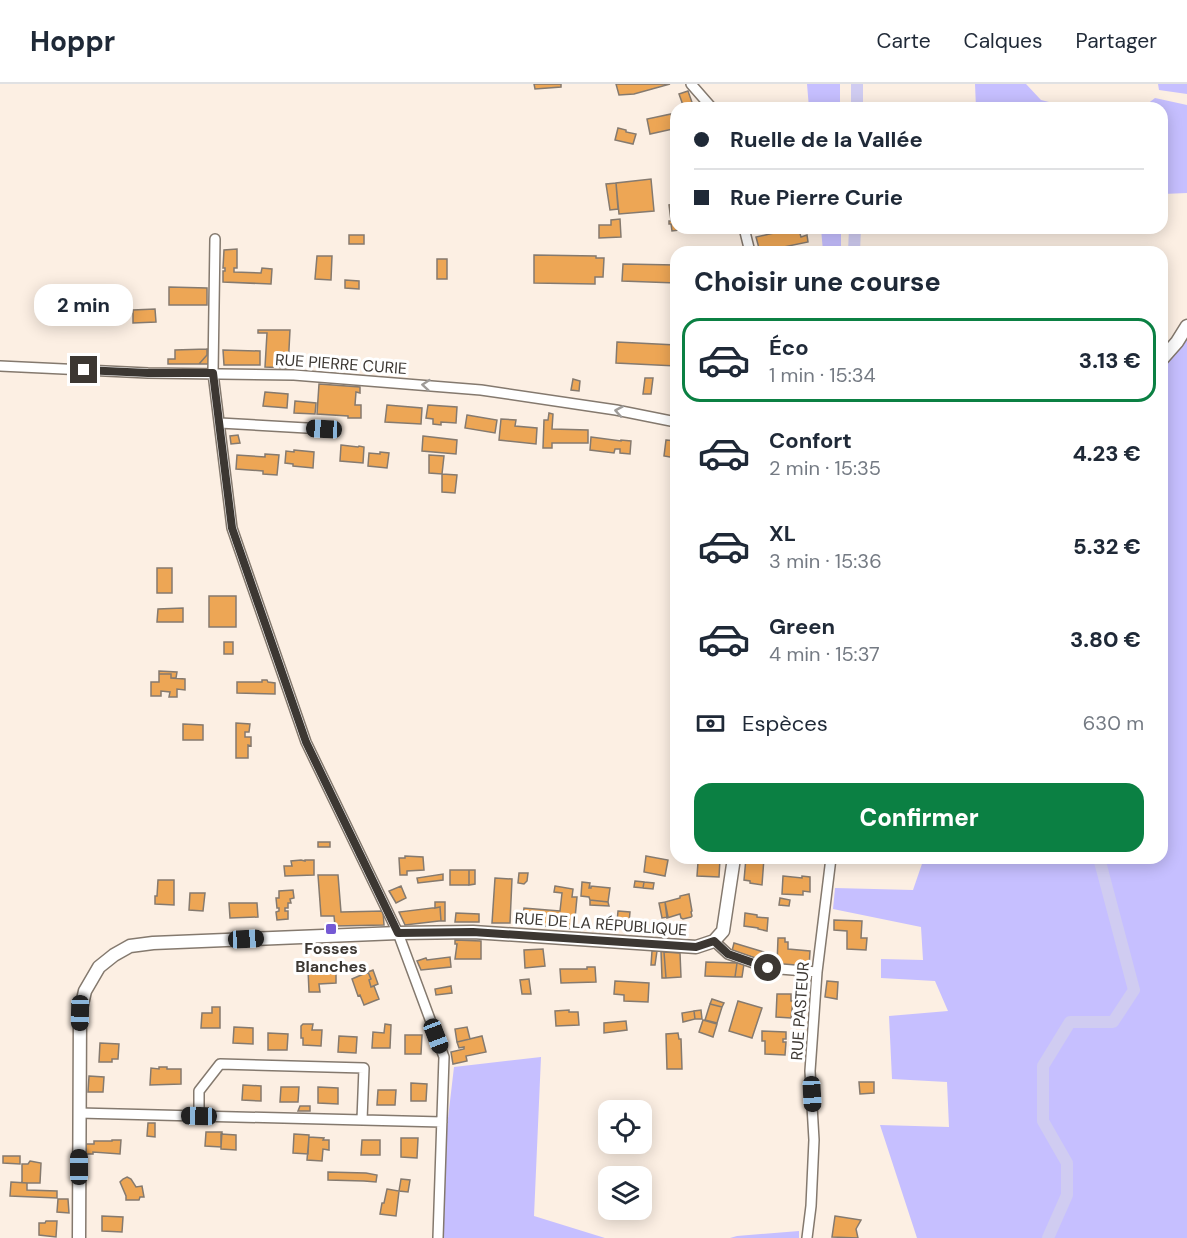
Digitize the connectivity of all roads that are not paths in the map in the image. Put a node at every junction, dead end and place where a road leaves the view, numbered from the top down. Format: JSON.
{"nodes":[{"id":1,"x":691,"y":84,"type":"edge"},
{"id":2,"x":707,"y":102,"type":"edge"},
{"id":3,"x":215,"y":239,"type":"dead end"},
{"id":4,"x":1187,"y":326,"type":"edge"},
{"id":5,"x":1168,"y":352,"type":"edge"},
{"id":6,"x":0,"y":366,"type":"edge"},
{"id":7,"x":213,"y":373,"type":"junction"},
{"id":8,"x":670,"y":421,"type":"edge"},
{"id":9,"x":220,"y":423,"type":"junction"},
{"id":10,"x":324,"y":429,"type":"dead end"},
{"id":11,"x":733,"y":864,"type":"edge"},
{"id":12,"x":830,"y":864,"type":"edge"},
{"id":13,"x":398,"y":933,"type":"junction"},
{"id":14,"x":714,"y":941,"type":"junction"},
{"id":15,"x":817,"y":972,"type":"junction"},
{"id":16,"x":79,"y":1113,"type":"junction"},
{"id":17,"x":199,"y":1116,"type":"junction"},
{"id":18,"x":362,"y":1120,"type":"junction"},
{"id":19,"x":442,"y":1122,"type":"junction"},
{"id":20,"x":79,"y":1238,"type":"edge"},
{"id":21,"x":438,"y":1238,"type":"edge"},
{"id":22,"x":807,"y":1238,"type":"edge"}],
"edges":[{"from":1,"to":2,"type":"street"},
{"from":3,"to":7,"type":"street"},
{"from":4,"to":5,"type":"street"},
{"from":6,"to":7,"type":"street","name":"RUE PIERRE CURIE"},
{"from":8,"to":7,"type":"street","name":"RUE PIERRE CURIE","one_way":true},
{"from":7,"to":9,"type":"street"},
{"from":9,"to":10,"type":"street"},
{"from":9,"to":13,"type":"street"},
{"from":11,"to":14,"type":"street"},
{"from":12,"to":15,"type":"street","name":"RUE PASTEUR"},
{"from":13,"to":14,"type":"street","name":"RUE DE LA RÉPUBLIQUE"},
{"from":13,"to":16,"type":"street","name":"RUE DE LA RÉPUBLIQUE"},
{"from":13,"to":19,"type":"street"},
{"from":14,"to":15,"type":"street"},
{"from":15,"to":22,"type":"street","name":"RUE PASTEUR"},
{"from":16,"to":17,"type":"street"},
{"from":16,"to":20,"type":"street","name":"RUE DE LA RÉPUBLIQUE"},
{"from":17,"to":18,"type":"street"},
{"from":17,"to":18,"type":"street"},
{"from":18,"to":19,"type":"street"},
{"from":19,"to":21,"type":"street"}]}
